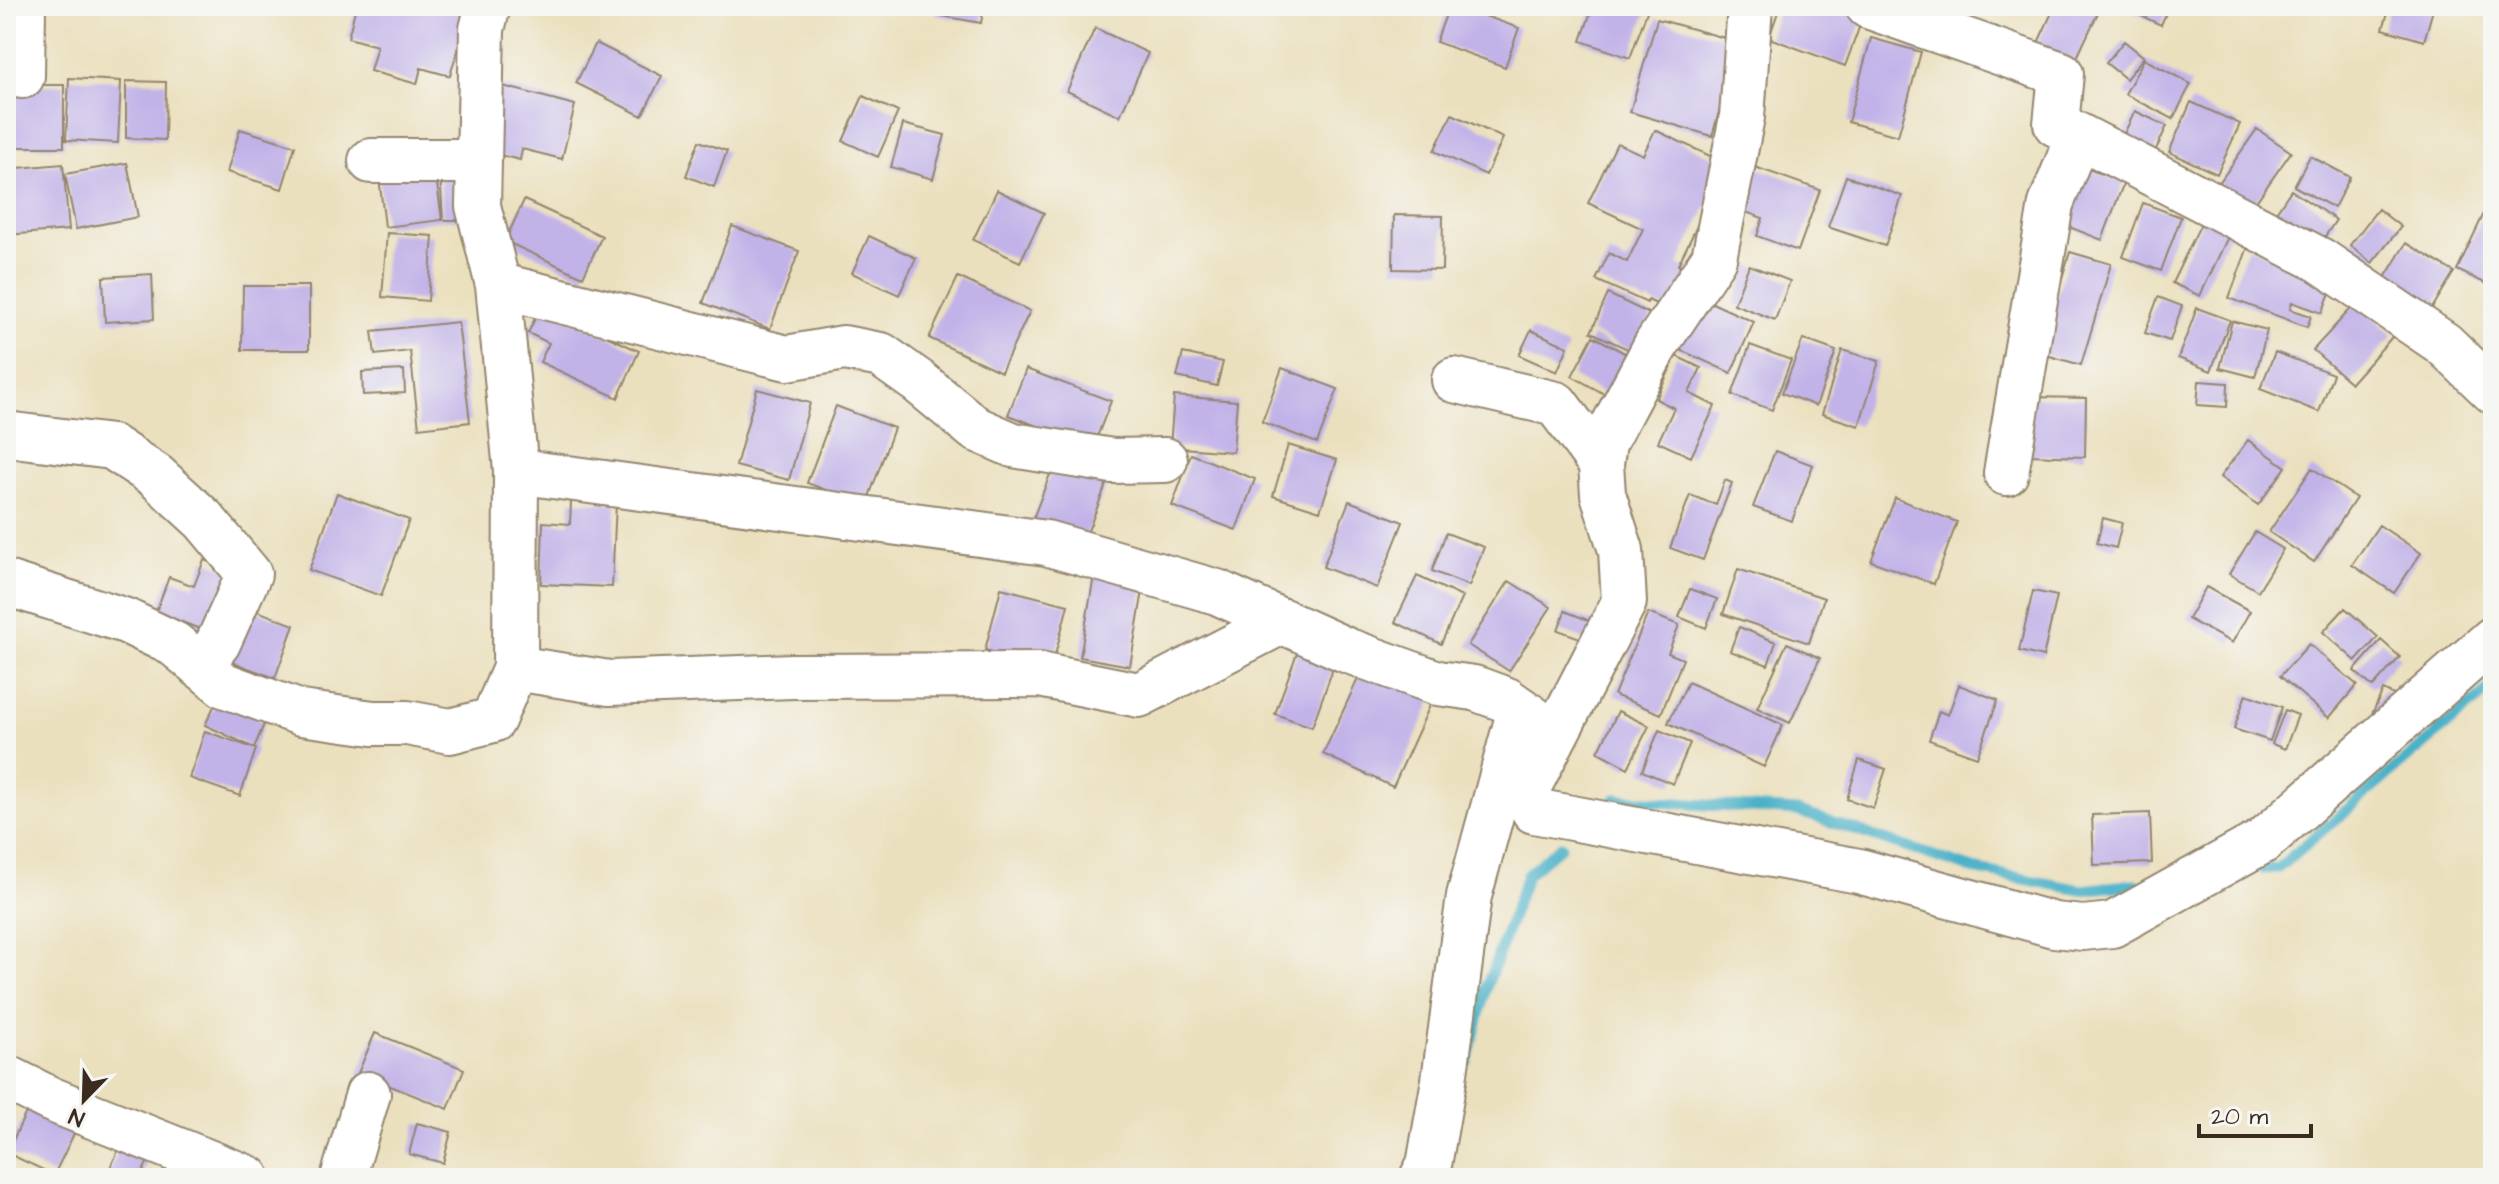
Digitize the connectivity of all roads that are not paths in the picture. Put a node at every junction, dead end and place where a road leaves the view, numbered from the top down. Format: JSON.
{"nodes":[{"id":1,"x":23,"y":6,"type":"edge"},
{"id":2,"x":488,"y":6,"type":"edge"},
{"id":3,"x":1750,"y":6,"type":"edge"},
{"id":4,"x":1868,"y":6,"type":"edge"},
{"id":5,"x":1954,"y":20,"type":"edge"},
{"id":6,"x":22,"y":76,"type":"dead end"},
{"id":7,"x":2078,"y":136,"type":"junction"},
{"id":8,"x":371,"y":161,"type":"dead end"},
{"id":9,"x":479,"y":161,"type":"junction"},
{"id":10,"x":498,"y":285,"type":"junction"},
{"id":11,"x":1454,"y":380,"type":"dead end"},
{"id":12,"x":2493,"y":391,"type":"edge"},
{"id":13,"x":6,"y":434,"type":"edge"},
{"id":14,"x":1165,"y":460,"type":"dead end"},
{"id":15,"x":1601,"y":464,"type":"junction"},
{"id":16,"x":516,"y":471,"type":"junction"},
{"id":17,"x":2006,"y":473,"type":"dead end"},
{"id":18,"x":6,"y":583,"type":"edge"},
{"id":19,"x":1283,"y":621,"type":"junction"},
{"id":20,"x":2493,"y":639,"type":"edge"},
{"id":21,"x":200,"y":666,"type":"junction"},
{"id":22,"x":515,"y":668,"type":"junction"},
{"id":23,"x":1520,"y":709,"type":"junction"},
{"id":24,"x":1555,"y":734,"type":"junction"},
{"id":25,"x":6,"y":1077,"type":"edge"},
{"id":26,"x":368,"y":1094,"type":"dead end"},
{"id":27,"x":248,"y":1178,"type":"edge"},
{"id":28,"x":343,"y":1178,"type":"edge"},
{"id":29,"x":1422,"y":1178,"type":"edge"}],
"edges":[{"from":1,"to":6,"type":"street"},
{"from":2,"to":9,"type":"street"},
{"from":3,"to":15,"type":"street"},
{"from":4,"to":5,"type":"street"},
{"from":5,"to":7,"type":"street"},
{"from":7,"to":12,"type":"street"},
{"from":7,"to":17,"type":"street"},
{"from":8,"to":9,"type":"street"},
{"from":9,"to":10,"type":"street"},
{"from":10,"to":14,"type":"street"},
{"from":10,"to":16,"type":"street"},
{"from":11,"to":15,"type":"street"},
{"from":13,"to":21,"type":"street"},
{"from":15,"to":24,"type":"street"},
{"from":16,"to":19,"type":"street"},
{"from":16,"to":22,"type":"street"},
{"from":18,"to":21,"type":"street"},
{"from":19,"to":22,"type":"street"},
{"from":19,"to":23,"type":"street"},
{"from":20,"to":24,"type":"street"},
{"from":21,"to":22,"type":"street"},
{"from":23,"to":24,"type":"street"},
{"from":23,"to":29,"type":"street"},
{"from":25,"to":27,"type":"street"},
{"from":26,"to":28,"type":"street"}]}
